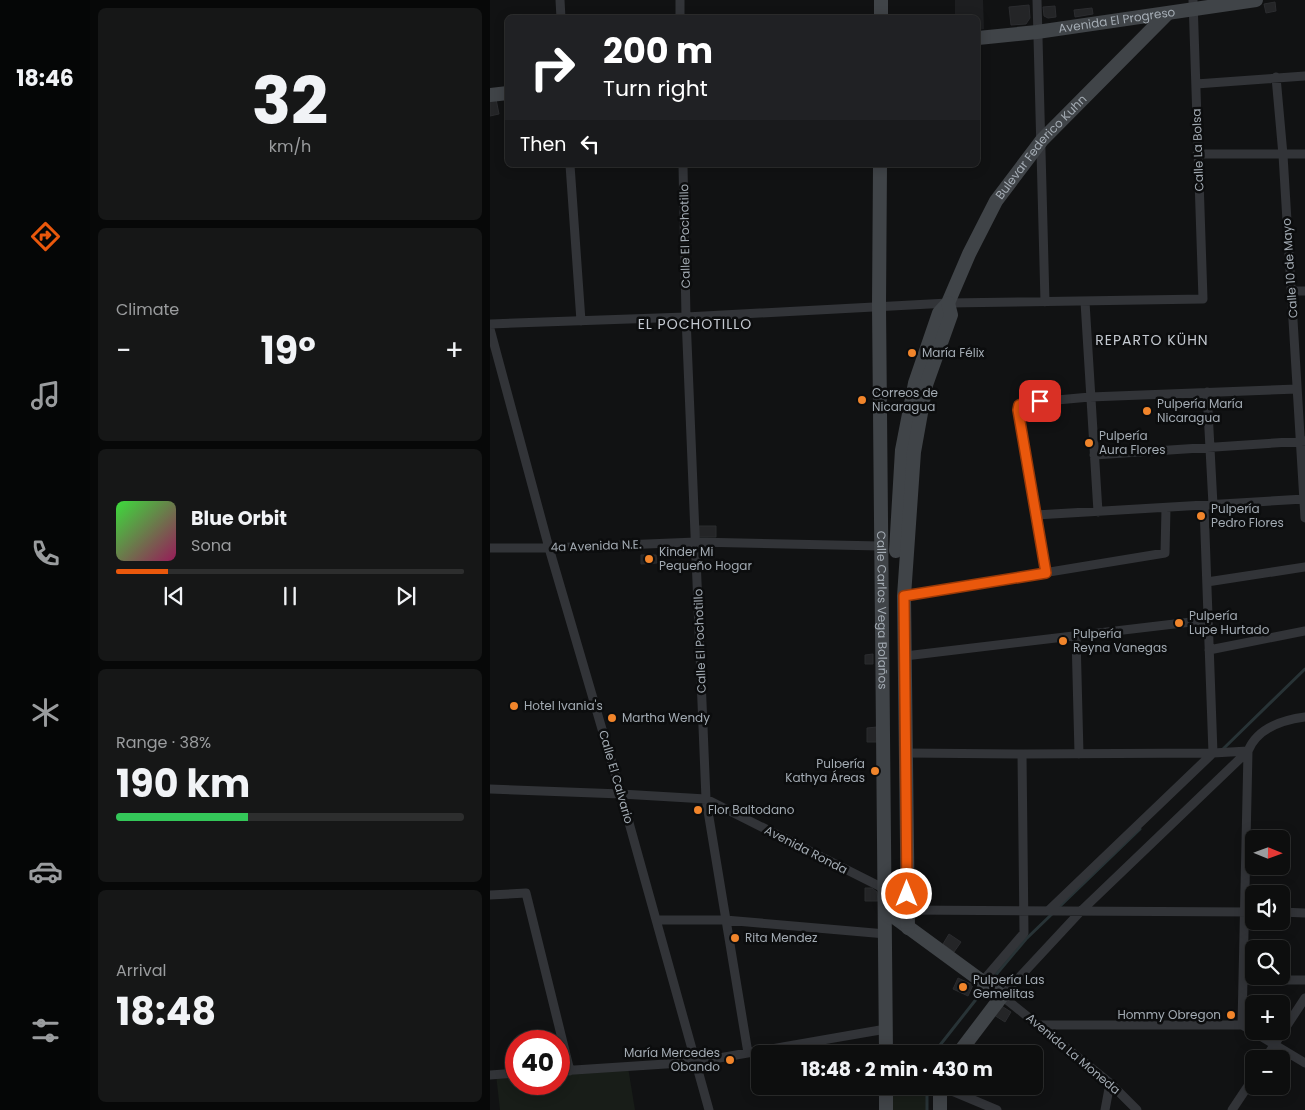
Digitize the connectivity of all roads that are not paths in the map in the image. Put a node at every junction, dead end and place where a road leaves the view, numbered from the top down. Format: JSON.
{"nodes":[{"id":1,"x":560,"y":0,"type":"edge"},
{"id":2,"x":680,"y":0,"type":"edge"},
{"id":3,"x":881,"y":0,"type":"edge"},
{"id":4,"x":1037,"y":0,"type":"edge"},
{"id":5,"x":1256,"y":0,"type":"edge"},
{"id":6,"x":1193,"y":3,"type":"edge"},
{"id":7,"x":1167,"y":14,"type":"junction"},
{"id":8,"x":561,"y":15,"type":"edge"},
{"id":9,"x":680,"y":15,"type":"edge"},
{"id":10,"x":881,"y":15,"type":"edge"},
{"id":11,"x":1038,"y":32,"type":"junction"},
{"id":12,"x":980,"y":38,"type":"edge"},
{"id":13,"x":1305,"y":76,"type":"edge"},
{"id":14,"x":1276,"y":77,"type":"junction"},
{"id":15,"x":1196,"y":84,"type":"junction"},
{"id":16,"x":505,"y":93,"type":"edge"},
{"id":17,"x":490,"y":95,"type":"edge"},
{"id":18,"x":1042,"y":140,"type":"junction"},
{"id":19,"x":1197,"y":154,"type":"junction"},
{"id":20,"x":1283,"y":154,"type":"junction"},
{"id":21,"x":1305,"y":154,"type":"edge"},
{"id":22,"x":570,"y":167,"type":"edge"},
{"id":23,"x":683,"y":167,"type":"edge"},
{"id":24,"x":880,"y":167,"type":"edge"},
{"id":25,"x":1291,"y":291,"type":"junction"},
{"id":26,"x":1305,"y":291,"type":"edge"},
{"id":27,"x":1045,"y":302,"type":"junction"},
{"id":28,"x":1085,"y":302,"type":"junction"},
{"id":29,"x":948,"y":303,"type":"junction"},
{"id":30,"x":879,"y":306,"type":"junction"},
{"id":31,"x":686,"y":316,"type":"junction"},
{"id":32,"x":581,"y":321,"type":"junction"},
{"id":33,"x":490,"y":324,"type":"edge"},
{"id":34,"x":490,"y":329,"type":"edge"},
{"id":35,"x":1298,"y":388,"type":"junction"},
{"id":36,"x":1207,"y":392,"type":"junction"},
{"id":37,"x":1090,"y":397,"type":"junction"},
{"id":38,"x":1303,"y":441,"type":"edge"},
{"id":39,"x":1210,"y":448,"type":"junction"},
{"id":40,"x":1094,"y":456,"type":"junction"},
{"id":41,"x":1304,"y":499,"type":"edge"},
{"id":42,"x":1209,"y":506,"type":"junction"},
{"id":43,"x":1166,"y":508,"type":"junction"},
{"id":44,"x":1098,"y":512,"type":"junction"},
{"id":45,"x":1036,"y":516,"type":"junction"},
{"id":46,"x":1305,"y":518,"type":"edge"},
{"id":47,"x":696,"y":542,"type":"junction"},
{"id":48,"x":490,"y":548,"type":"edge"},
{"id":49,"x":549,"y":548,"type":"junction"},
{"id":50,"x":881,"y":549,"type":"junction"},
{"id":51,"x":901,"y":552,"type":"junction"},
{"id":52,"x":1305,"y":567,"type":"edge"},
{"id":53,"x":1046,"y":573,"type":"junction"},
{"id":54,"x":1207,"y":582,"type":"junction"},
{"id":55,"x":904,"y":596,"type":"junction"},
{"id":56,"x":1208,"y":620,"type":"junction"},
{"id":57,"x":1305,"y":631,"type":"edge"},
{"id":58,"x":1076,"y":636,"type":"junction"},
{"id":59,"x":1209,"y":650,"type":"junction"},
{"id":60,"x":904,"y":656,"type":"junction"},
{"id":61,"x":1305,"y":717,"type":"edge"},
{"id":62,"x":1248,"y":751,"type":"junction"},
{"id":63,"x":906,"y":753,"type":"junction"},
{"id":64,"x":1215,"y":753,"type":"junction"},
{"id":65,"x":1022,"y":754,"type":"junction"},
{"id":66,"x":1079,"y":754,"type":"junction"},
{"id":67,"x":490,"y":789,"type":"edge"},
{"id":68,"x":621,"y":794,"type":"junction"},
{"id":69,"x":706,"y":799,"type":"junction"},
{"id":70,"x":1249,"y":885,"type":"edge"},
{"id":71,"x":885,"y":889,"type":"junction"},
{"id":72,"x":490,"y":895,"type":"edge"},
{"id":73,"x":907,"y":910,"type":"junction"},
{"id":74,"x":1023,"y":910,"type":"junction"},
{"id":75,"x":886,"y":911,"type":"junction"},
{"id":76,"x":1048,"y":911,"type":"junction"},
{"id":77,"x":1081,"y":911,"type":"junction"},
{"id":78,"x":1245,"y":912,"type":"edge"},
{"id":79,"x":1290,"y":912,"type":"edge"},
{"id":80,"x":1305,"y":913,"type":"edge"},
{"id":81,"x":656,"y":920,"type":"junction"},
{"id":82,"x":725,"y":920,"type":"junction"},
{"id":83,"x":908,"y":928,"type":"junction"},
{"id":84,"x":1247,"y":930,"type":"edge"},
{"id":85,"x":886,"y":934,"type":"junction"},
{"id":86,"x":1243,"y":980,"type":"junction"},
{"id":87,"x":1305,"y":980,"type":"edge"},
{"id":88,"x":984,"y":983,"type":"junction"},
{"id":89,"x":1000,"y":995,"type":"junction"},
{"id":90,"x":1305,"y":998,"type":"edge"},
{"id":91,"x":1039,"y":1025,"type":"junction"},
{"id":92,"x":1242,"y":1025,"type":"junction"},
{"id":93,"x":886,"y":1029,"type":"junction"},
{"id":94,"x":560,"y":1030,"type":"edge"},
{"id":95,"x":886,"y":1045,"type":"edge"},
{"id":96,"x":964,"y":1045,"type":"edge"},
{"id":97,"x":1274,"y":1045,"type":"junction"},
{"id":98,"x":1271,"y":1050,"type":"edge"},
{"id":99,"x":748,"y":1053,"type":"junction"},
{"id":100,"x":696,"y":1062,"type":"junction"},
{"id":101,"x":1305,"y":1063,"type":"edge"},
{"id":102,"x":570,"y":1071,"type":"edge"},
{"id":103,"x":505,"y":1074,"type":"edge"},
{"id":104,"x":490,"y":1075,"type":"edge"},
{"id":105,"x":1110,"y":1083,"type":"junction"},
{"id":106,"x":1245,"y":1090,"type":"edge"},
{"id":107,"x":886,"y":1095,"type":"edge"},
{"id":108,"x":940,"y":1095,"type":"edge"},
{"id":109,"x":961,"y":1095,"type":"edge"},
{"id":110,"x":708,"y":1110,"type":"edge"},
{"id":111,"x":886,"y":1110,"type":"edge"},
{"id":112,"x":940,"y":1110,"type":"edge"},
{"id":113,"x":997,"y":1110,"type":"edge"},
{"id":114,"x":1104,"y":1110,"type":"edge"},
{"id":115,"x":1137,"y":1110,"type":"edge"},
{"id":116,"x":1232,"y":1110,"type":"edge"}],
"edges":[{"from":1,"to":8,"type":"street"},
{"from":2,"to":9,"type":"street"},
{"from":3,"to":10,"type":"street"},
{"from":4,"to":11,"type":"street"},
{"from":5,"to":6,"type":"street","name":"Avenida El Progreso"},
{"from":6,"to":7,"type":"street","name":"Avenida El Progreso"},
{"from":6,"to":15,"type":"street","name":"Calle La Bolsa"},
{"from":7,"to":11,"type":"street","name":"Avenida El Progreso"},
{"from":7,"to":18,"type":"street","name":"Bulevar Federico Kuhn"},
{"from":11,"to":12,"type":"street","name":"Avenida El Progreso"},
{"from":11,"to":18,"type":"street"},
{"from":13,"to":14,"type":"street"},
{"from":14,"to":15,"type":"street"},
{"from":14,"to":20,"type":"street","name":"Calle 10 de Mayo"},
{"from":15,"to":19,"type":"street","name":"Calle La Bolsa"},
{"from":16,"to":17,"type":"street"},
{"from":18,"to":27,"type":"street"},
{"from":18,"to":29,"type":"street","name":"Bulevar Federico Kuhn"},
{"from":19,"to":20,"type":"street"},
{"from":19,"to":28,"type":"street","name":"Calle La Bolsa"},
{"from":20,"to":21,"type":"street"},
{"from":20,"to":25,"type":"street","name":"Calle 10 de Mayo"},
{"from":22,"to":32,"type":"street"},
{"from":23,"to":31,"type":"street","name":"Calle El Pochotillo"},
{"from":24,"to":30,"type":"street","name":"Calle Carlos Vega Bolaños"},
{"from":25,"to":26,"type":"street"},
{"from":25,"to":35,"type":"street","name":"Calle 10 de Mayo"},
{"from":27,"to":28,"type":"street"},
{"from":27,"to":29,"type":"street"},
{"from":28,"to":37,"type":"street"},
{"from":29,"to":30,"type":"street"},
{"from":29,"to":51,"type":"street","name":"Bulevar Federico Kuhn"},
{"from":30,"to":31,"type":"street"},
{"from":30,"to":50,"type":"street","name":"Calle Carlos Vega Bolaños"},
{"from":31,"to":32,"type":"street"},
{"from":31,"to":47,"type":"street","name":"Calle El Pochotillo"},
{"from":32,"to":33,"type":"street"},
{"from":34,"to":49,"type":"street","name":"Calle El Calvario"},
{"from":35,"to":36,"type":"street"},
{"from":35,"to":38,"type":"street","name":"Calle 10 de Mayo"},
{"from":36,"to":37,"type":"street"},
{"from":36,"to":39,"type":"street"},
{"from":37,"to":40,"type":"street"},
{"from":37,"to":45,"type":"street"},
{"from":38,"to":39,"type":"street"},
{"from":38,"to":41,"type":"street","name":"Calle 10 de Mayo"},
{"from":39,"to":40,"type":"street"},
{"from":39,"to":42,"type":"street"},
{"from":40,"to":44,"type":"street"},
{"from":41,"to":42,"type":"street"},
{"from":41,"to":46,"type":"street","name":"Calle 10 de Mayo"},
{"from":42,"to":43,"type":"street"},
{"from":42,"to":54,"type":"street"},
{"from":43,"to":44,"type":"street"},
{"from":43,"to":53,"type":"street"},
{"from":44,"to":45,"type":"street"},
{"from":45,"to":53,"type":"street"},
{"from":47,"to":49,"type":"street","name":"4a Avenida N.E."},
{"from":47,"to":50,"type":"street","name":"4a Avenida N.E."},
{"from":47,"to":69,"type":"street","name":"Calle El Pochotillo"},
{"from":48,"to":49,"type":"street","name":"4a Avenida N.E."},
{"from":49,"to":68,"type":"street","name":"Calle El Calvario"},
{"from":50,"to":51,"type":"street"},
{"from":50,"to":71,"type":"street","name":"Calle Carlos Vega Bolaños"},
{"from":51,"to":55,"type":"street","name":"Calle Carlos Vega Bolaños"},
{"from":52,"to":54,"type":"street"},
{"from":53,"to":55,"type":"street"},
{"from":54,"to":56,"type":"street"},
{"from":55,"to":60,"type":"street","name":"Calle Carlos Vega Bolaños"},
{"from":56,"to":58,"type":"street"},
{"from":56,"to":59,"type":"street"},
{"from":57,"to":59,"type":"street"},
{"from":58,"to":60,"type":"street"},
{"from":58,"to":66,"type":"street"},
{"from":59,"to":64,"type":"street"},
{"from":60,"to":63,"type":"street","name":"Calle Carlos Vega Bolaños"},
{"from":61,"to":62,"type":"street"},
{"from":62,"to":64,"type":"street"},
{"from":62,"to":70,"type":"street"},
{"from":62,"to":77,"type":"street"},
{"from":63,"to":65,"type":"street"},
{"from":63,"to":73,"type":"street","name":"Calle Carlos Vega Bolaños"},
{"from":64,"to":66,"type":"street"},
{"from":64,"to":76,"type":"street"},
{"from":65,"to":66,"type":"street"},
{"from":65,"to":74,"type":"street"},
{"from":67,"to":68,"type":"street","name":"Avenida Ronda"},
{"from":68,"to":69,"type":"street","name":"Avenida Ronda"},
{"from":68,"to":81,"type":"street","name":"Calle El Calvario"},
{"from":69,"to":71,"type":"street","name":"Avenida Ronda"},
{"from":69,"to":82,"type":"street","name":"Calle El Pochotillo"},
{"from":71,"to":75,"type":"street","name":"Calle Carlos Vega Bolaños"},
{"from":72,"to":94,"type":"street"},
{"from":73,"to":74,"type":"street"},
{"from":73,"to":83,"type":"street","name":"Calle Carlos Vega Bolaños"},
{"from":74,"to":76,"type":"street"},
{"from":74,"to":88,"type":"street"},
{"from":75,"to":83,"type":"street","name":"Avenida La Moneda"},
{"from":75,"to":85,"type":"street","name":"Calle Carlos Vega Bolaños"},
{"from":76,"to":77,"type":"street"},
{"from":77,"to":78,"type":"street"},
{"from":77,"to":89,"type":"street"},
{"from":79,"to":80,"type":"street"},
{"from":81,"to":82,"type":"street"},
{"from":81,"to":100,"type":"street","name":"Calle El Calvario"},
{"from":82,"to":85,"type":"street"},
{"from":82,"to":99,"type":"street","name":"Calle El Pochotillo"},
{"from":83,"to":88,"type":"street","name":"Avenida La Moneda"},
{"from":84,"to":86,"type":"street"},
{"from":85,"to":93,"type":"street","name":"Calle Carlos Vega Bolaños"},
{"from":86,"to":87,"type":"street"},
{"from":86,"to":92,"type":"street"},
{"from":88,"to":89,"type":"street","name":"Avenida La Moneda"},
{"from":89,"to":91,"type":"street","name":"Avenida La Moneda"},
{"from":89,"to":96,"type":"street"},
{"from":90,"to":97,"type":"street"},
{"from":91,"to":92,"type":"street"},
{"from":91,"to":105,"type":"street","name":"Avenida La Moneda"},
{"from":92,"to":97,"type":"street"},
{"from":93,"to":95,"type":"street","name":"Calle Carlos Vega Bolaños"},
{"from":93,"to":99,"type":"street"},
{"from":97,"to":98,"type":"street"},
{"from":97,"to":101,"type":"street"},
{"from":99,"to":100,"type":"street"},
{"from":100,"to":102,"type":"street"},
{"from":100,"to":110,"type":"street","name":"Calle El Calvario"},
{"from":103,"to":104,"type":"street"},
{"from":105,"to":114,"type":"street"},
{"from":105,"to":115,"type":"street","name":"Avenida La Moneda"},
{"from":106,"to":116,"type":"street"},
{"from":107,"to":111,"type":"street"},
{"from":108,"to":112,"type":"street"},
{"from":109,"to":113,"type":"street"}]}
